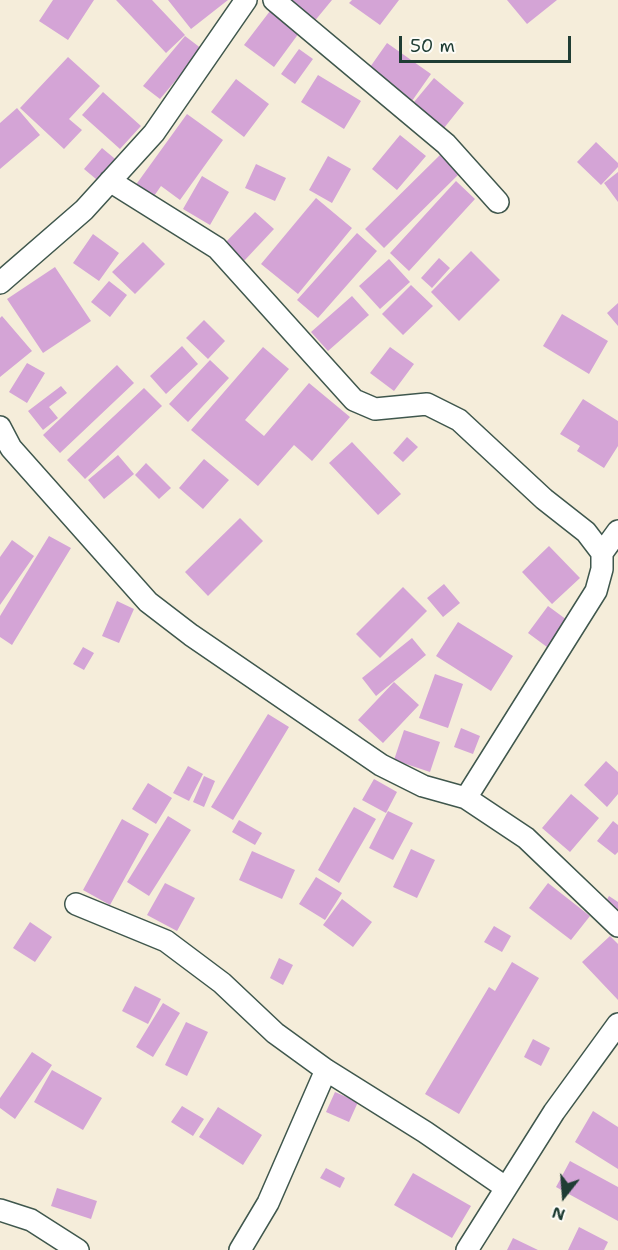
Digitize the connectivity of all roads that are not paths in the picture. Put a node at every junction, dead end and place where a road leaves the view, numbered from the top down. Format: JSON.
{"nodes":[{"id":1,"x":246,"y":0,"type":"edge"},
{"id":2,"x":274,"y":0,"type":"edge"},
{"id":3,"x":110,"y":181,"type":"junction"},
{"id":4,"x":498,"y":202,"type":"dead end"},
{"id":5,"x":0,"y":283,"type":"edge"},
{"id":6,"x":0,"y":428,"type":"edge"},
{"id":7,"x":618,"y":531,"type":"edge"},
{"id":8,"x":602,"y":553,"type":"junction"},
{"id":9,"x":466,"y":798,"type":"junction"},
{"id":10,"x":76,"y":904,"type":"dead end"},
{"id":11,"x":618,"y":926,"type":"edge"},
{"id":12,"x":618,"y":1024,"type":"edge"},
{"id":13,"x":326,"y":1070,"type":"junction"},
{"id":14,"x":505,"y":1187,"type":"junction"},
{"id":15,"x":0,"y":1210,"type":"edge"},
{"id":16,"x":78,"y":1250,"type":"edge"},
{"id":17,"x":240,"y":1250,"type":"edge"},
{"id":18,"x":467,"y":1250,"type":"edge"}],
"edges":[{"from":1,"to":3,"type":"street"},
{"from":2,"to":4,"type":"street"},
{"from":3,"to":5,"type":"street"},
{"from":3,"to":8,"type":"street"},
{"from":6,"to":9,"type":"street"},
{"from":7,"to":8,"type":"street"},
{"from":8,"to":9,"type":"street"},
{"from":9,"to":11,"type":"street"},
{"from":10,"to":13,"type":"street"},
{"from":12,"to":14,"type":"street"},
{"from":13,"to":14,"type":"street"},
{"from":13,"to":17,"type":"street"},
{"from":14,"to":18,"type":"street"},
{"from":15,"to":16,"type":"street"}]}
